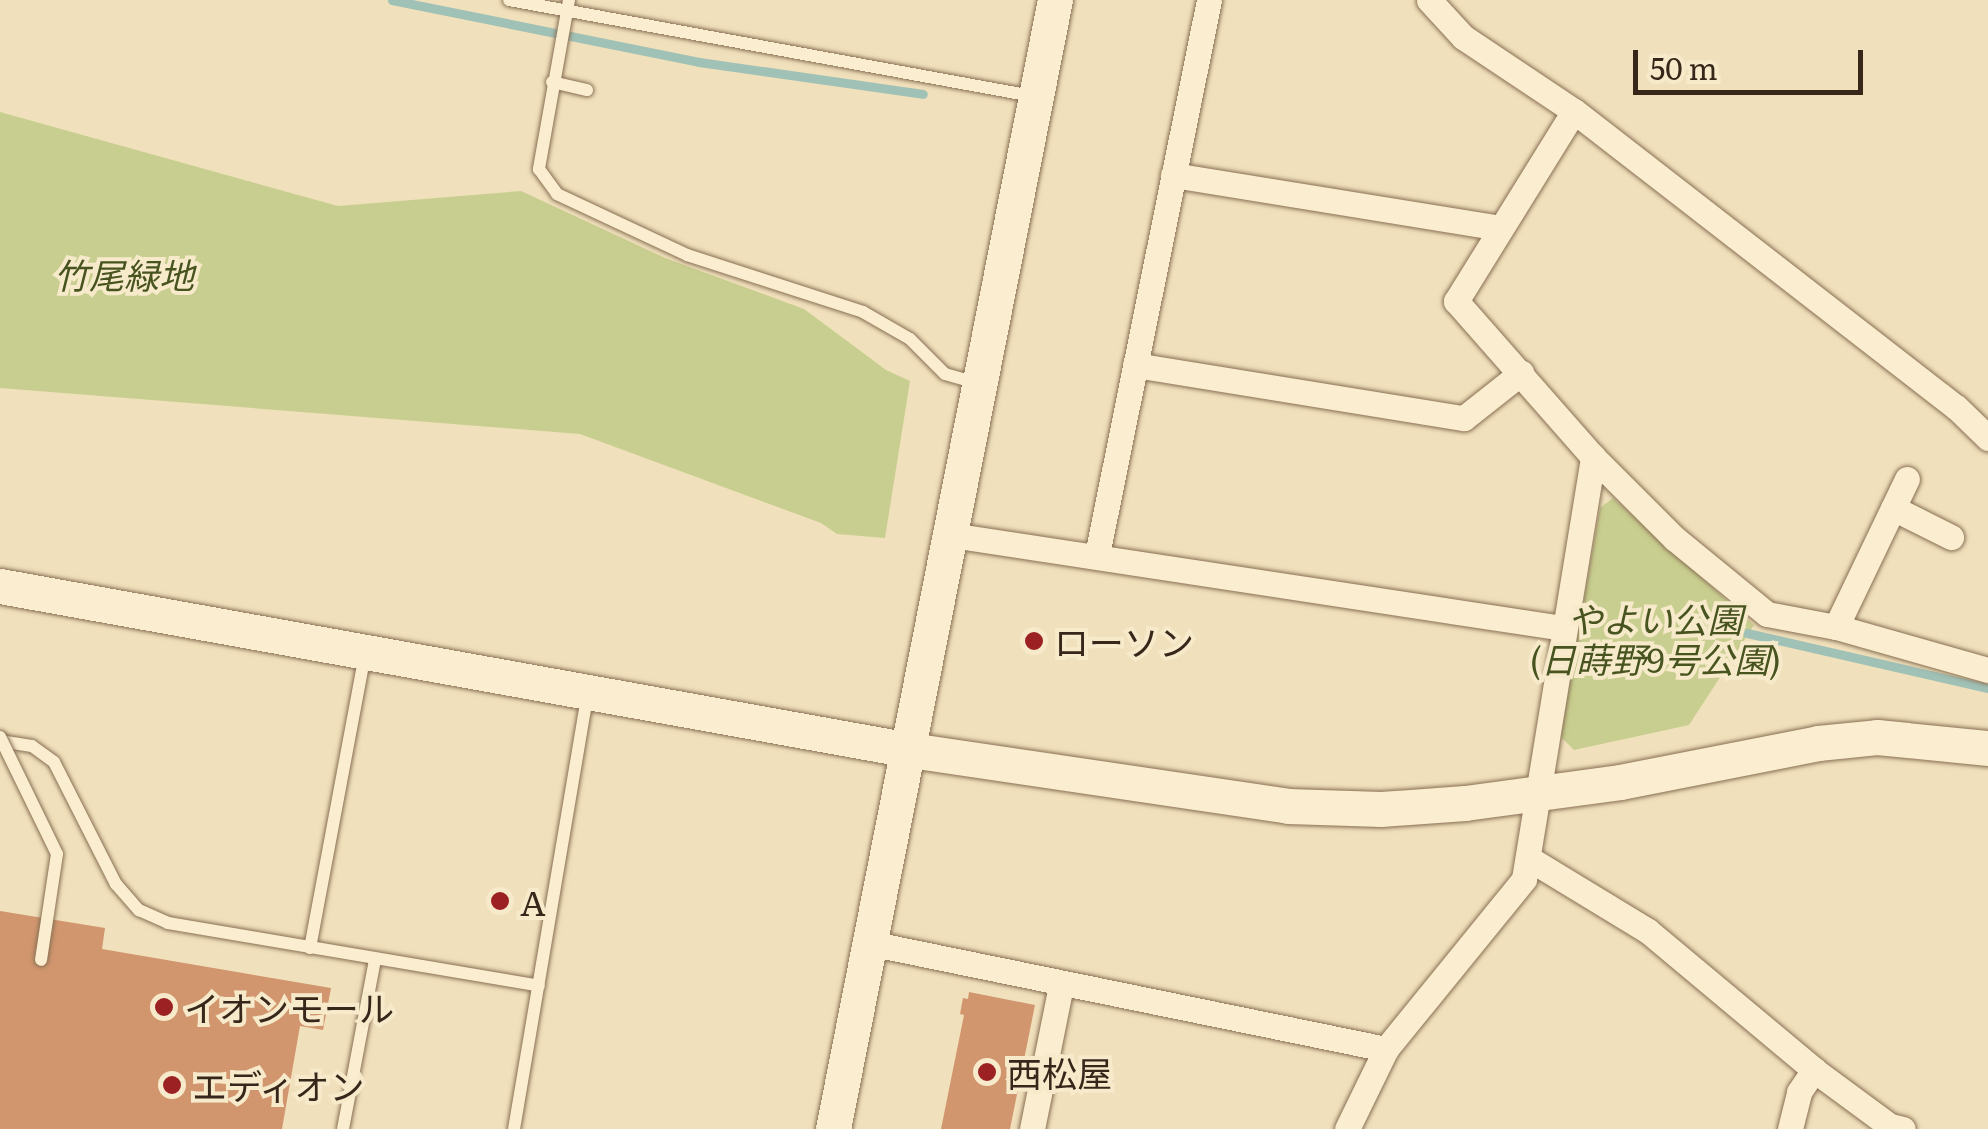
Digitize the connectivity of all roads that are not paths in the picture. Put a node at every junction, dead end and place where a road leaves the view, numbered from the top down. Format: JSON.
{"nodes":[{"id":1,"x":508,"y":0,"type":"edge"},
{"id":2,"x":1056,"y":0,"type":"edge"},
{"id":3,"x":1209,"y":0,"type":"edge"},
{"id":4,"x":1429,"y":0,"type":"edge"},
{"id":5,"x":567,"y":7,"type":"edge"},
{"id":6,"x":552,"y":82,"type":"junction"},
{"id":7,"x":587,"y":90,"type":"dead end"},
{"id":8,"x":1039,"y":97,"type":"junction"},
{"id":9,"x":1574,"y":110,"type":"junction"},
{"id":10,"x":1174,"y":175,"type":"junction"},
{"id":11,"x":1500,"y":228,"type":"junction"},
{"id":12,"x":1135,"y":365,"type":"junction"},
{"id":13,"x":1521,"y":373,"type":"junction"},
{"id":14,"x":981,"y":384,"type":"junction"},
{"id":15,"x":1988,"y":438,"type":"edge"},
{"id":16,"x":1593,"y":457,"type":"junction"},
{"id":17,"x":1907,"y":479,"type":"dead end"},
{"id":18,"x":1893,"y":508,"type":"junction"},
{"id":19,"x":951,"y":535,"type":"junction"},
{"id":20,"x":1951,"y":537,"type":"dead end"},
{"id":21,"x":1097,"y":554,"type":"junction"},
{"id":22,"x":0,"y":586,"type":"edge"},
{"id":23,"x":0,"y":609,"type":"edge"},
{"id":24,"x":1836,"y":627,"type":"junction"},
{"id":25,"x":1563,"y":628,"type":"junction"},
{"id":26,"x":362,"y":670,"type":"junction"},
{"id":27,"x":1988,"y":670,"type":"edge"},
{"id":28,"x":587,"y":698,"type":"junction"},
{"id":29,"x":0,"y":738,"type":"edge"},
{"id":30,"x":1988,"y":748,"type":"edge"},
{"id":31,"x":910,"y":750,"type":"junction"},
{"id":32,"x":1536,"y":794,"type":"junction"},
{"id":33,"x":1528,"y":858,"type":"junction"},
{"id":34,"x":869,"y":943,"type":"junction"},
{"id":35,"x":310,"y":948,"type":"junction"},
{"id":36,"x":376,"y":959,"type":"junction"},
{"id":37,"x":40,"y":960,"type":"dead end"},
{"id":38,"x":1061,"y":985,"type":"junction"},
{"id":39,"x":539,"y":986,"type":"junction"},
{"id":40,"x":1386,"y":1049,"type":"junction"},
{"id":41,"x":1814,"y":1070,"type":"junction"},
{"id":42,"x":343,"y":1129,"type":"edge"},
{"id":43,"x":514,"y":1129,"type":"edge"},
{"id":44,"x":833,"y":1129,"type":"edge"},
{"id":45,"x":1032,"y":1129,"type":"edge"},
{"id":46,"x":1347,"y":1129,"type":"edge"},
{"id":47,"x":1790,"y":1129,"type":"edge"},
{"id":48,"x":1903,"y":1129,"type":"edge"}],
"edges":[{"from":1,"to":5,"type":"lane"},
{"from":2,"to":8,"type":"street"},
{"from":3,"to":10,"type":"street"},
{"from":4,"to":9,"type":"street"},
{"from":5,"to":6,"type":"lane"},
{"from":5,"to":8,"type":"lane"},
{"from":6,"to":7,"type":"lane"},
{"from":6,"to":14,"type":"lane"},
{"from":8,"to":14,"type":"street"},
{"from":9,"to":11,"type":"street"},
{"from":9,"to":15,"type":"street"},
{"from":10,"to":11,"type":"street"},
{"from":10,"to":12,"type":"street"},
{"from":11,"to":13,"type":"street"},
{"from":12,"to":13,"type":"street"},
{"from":12,"to":21,"type":"street"},
{"from":13,"to":16,"type":"street"},
{"from":14,"to":19,"type":"street"},
{"from":16,"to":24,"type":"street"},
{"from":16,"to":25,"type":"street"},
{"from":17,"to":18,"type":"street"},
{"from":18,"to":20,"type":"street"},
{"from":18,"to":24,"type":"street"},
{"from":19,"to":21,"type":"street"},
{"from":19,"to":31,"type":"street"},
{"from":21,"to":25,"type":"street"},
{"from":22,"to":28,"type":"street"},
{"from":23,"to":26,"type":"street"},
{"from":24,"to":27,"type":"street"},
{"from":25,"to":32,"type":"street"},
{"from":26,"to":28,"type":"street"},
{"from":26,"to":35,"type":"lane"},
{"from":28,"to":31,"type":"street"},
{"from":28,"to":39,"type":"lane"},
{"from":29,"to":35,"type":"lane"},
{"from":29,"to":37,"type":"lane","bridge":true},
{"from":30,"to":32,"type":"street"},
{"from":31,"to":32,"type":"street"},
{"from":31,"to":34,"type":"street"},
{"from":32,"to":33,"type":"street"},
{"from":33,"to":40,"type":"street"},
{"from":33,"to":41,"type":"street"},
{"from":34,"to":38,"type":"street"},
{"from":34,"to":44,"type":"street"},
{"from":35,"to":36,"type":"lane"},
{"from":36,"to":39,"type":"lane"},
{"from":36,"to":42,"type":"lane"},
{"from":38,"to":40,"type":"street"},
{"from":38,"to":45,"type":"street"},
{"from":39,"to":43,"type":"lane"},
{"from":40,"to":46,"type":"street"},
{"from":41,"to":47,"type":"street"},
{"from":41,"to":48,"type":"street"}]}
